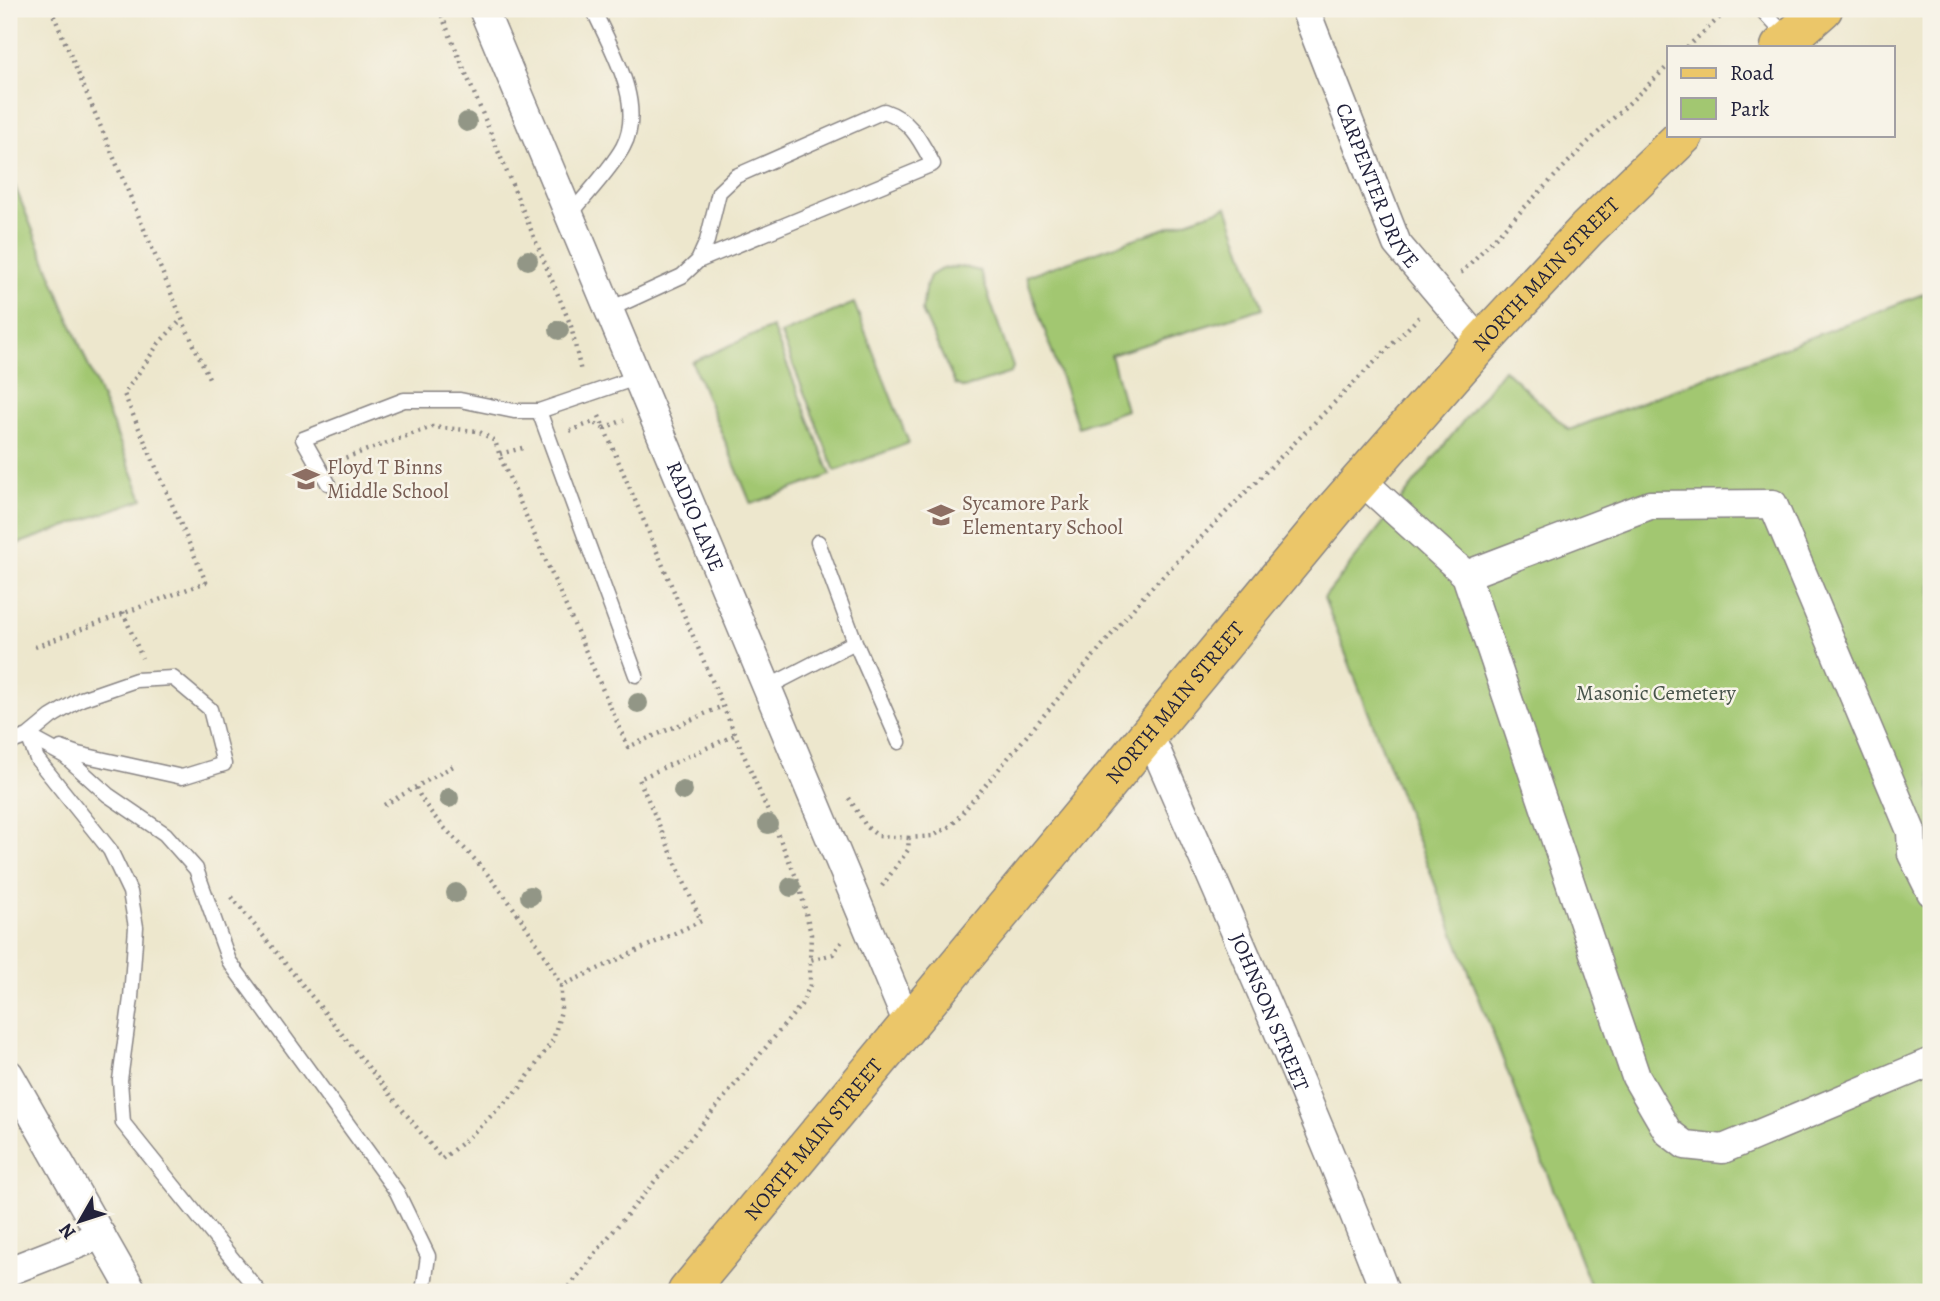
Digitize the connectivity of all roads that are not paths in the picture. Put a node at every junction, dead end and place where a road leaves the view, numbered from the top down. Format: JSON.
{"nodes":[{"id":1,"x":483,"y":9,"type":"edge"},
{"id":2,"x":593,"y":9,"type":"edge"},
{"id":3,"x":1305,"y":9,"type":"edge"},
{"id":4,"x":1761,"y":9,"type":"edge"},
{"id":5,"x":1823,"y":9,"type":"edge"},
{"id":6,"x":1784,"y":43,"type":"edge"},
{"id":7,"x":1683,"y":136,"type":"edge"},
{"id":8,"x":569,"y":216,"type":"junction"},
{"id":9,"x":698,"y":261,"type":"junction"},
{"id":10,"x":608,"y":310,"type":"junction"},
{"id":11,"x":1481,"y":342,"type":"junction"},
{"id":12,"x":636,"y":378,"type":"junction"},
{"id":13,"x":539,"y":411,"type":"junction"},
{"id":14,"x":1360,"y":480,"type":"junction"},
{"id":15,"x":328,"y":483,"type":"dead end"},
{"id":16,"x":818,"y":542,"type":"dead end"},
{"id":17,"x":1466,"y":575,"type":"junction"},
{"id":18,"x":855,"y":642,"type":"junction"},
{"id":19,"x":636,"y":675,"type":"dead end"},
{"id":20,"x":766,"y":688,"type":"junction"},
{"id":21,"x":1149,"y":734,"type":"junction"},
{"id":22,"x":28,"y":736,"type":"junction"},
{"id":23,"x":899,"y":742,"type":"dead end"},
{"id":24,"x":9,"y":743,"type":"edge"},
{"id":25,"x":1921,"y":828,"type":"edge"},
{"id":26,"x":1931,"y":892,"type":"edge"},
{"id":27,"x":908,"y":1024,"type":"junction"},
{"id":28,"x":1931,"y":1062,"type":"edge"},
{"id":29,"x":9,"y":1074,"type":"edge"},
{"id":30,"x":102,"y":1235,"type":"junction"},
{"id":31,"x":9,"y":1271,"type":"edge"},
{"id":32,"x":133,"y":1292,"type":"edge"},
{"id":33,"x":259,"y":1292,"type":"edge"},
{"id":34,"x":422,"y":1292,"type":"edge"},
{"id":35,"x":687,"y":1292,"type":"edge"},
{"id":36,"x":1385,"y":1292,"type":"edge"}],
"edges":[{"from":1,"to":8,"type":"street","name":"RADIO LANE"},
{"from":2,"to":8,"type":"lane"},
{"from":3,"to":11,"type":"street","name":"CARPENTER DRIVE"},
{"from":4,"to":6,"type":"lane"},
{"from":5,"to":6,"type":"main road"},
{"from":7,"to":11,"type":"main road","name":"NORTH MAIN STREET"},
{"from":8,"to":10,"type":"street","name":"RADIO LANE"},
{"from":9,"to":9,"type":"lane"},
{"from":9,"to":10,"type":"lane"},
{"from":10,"to":12,"type":"street","name":"RADIO LANE"},
{"from":11,"to":14,"type":"main road","name":"NORTH MAIN STREET"},
{"from":12,"to":13,"type":"lane"},
{"from":12,"to":20,"type":"street","name":"RADIO LANE"},
{"from":13,"to":15,"type":"lane"},
{"from":13,"to":19,"type":"lane"},
{"from":14,"to":17,"type":"street"},
{"from":14,"to":21,"type":"main road","name":"NORTH MAIN STREET"},
{"from":16,"to":18,"type":"lane"},
{"from":17,"to":25,"type":"street"},
{"from":17,"to":28,"type":"street"},
{"from":18,"to":20,"type":"lane"},
{"from":18,"to":23,"type":"lane"},
{"from":20,"to":27,"type":"street","name":"RADIO LANE"},
{"from":21,"to":27,"type":"main road","name":"NORTH MAIN STREET"},
{"from":21,"to":36,"type":"street","name":"JOHNSON STREET"},
{"from":22,"to":22,"type":"lane"},
{"from":22,"to":24,"type":"lane"},
{"from":22,"to":33,"type":"lane"},
{"from":22,"to":34,"type":"lane"},
{"from":25,"to":26,"type":"street"},
{"from":27,"to":35,"type":"main road","name":"NORTH MAIN STREET"},
{"from":29,"to":30,"type":"street"},
{"from":30,"to":31,"type":"street"},
{"from":30,"to":32,"type":"street"}]}
